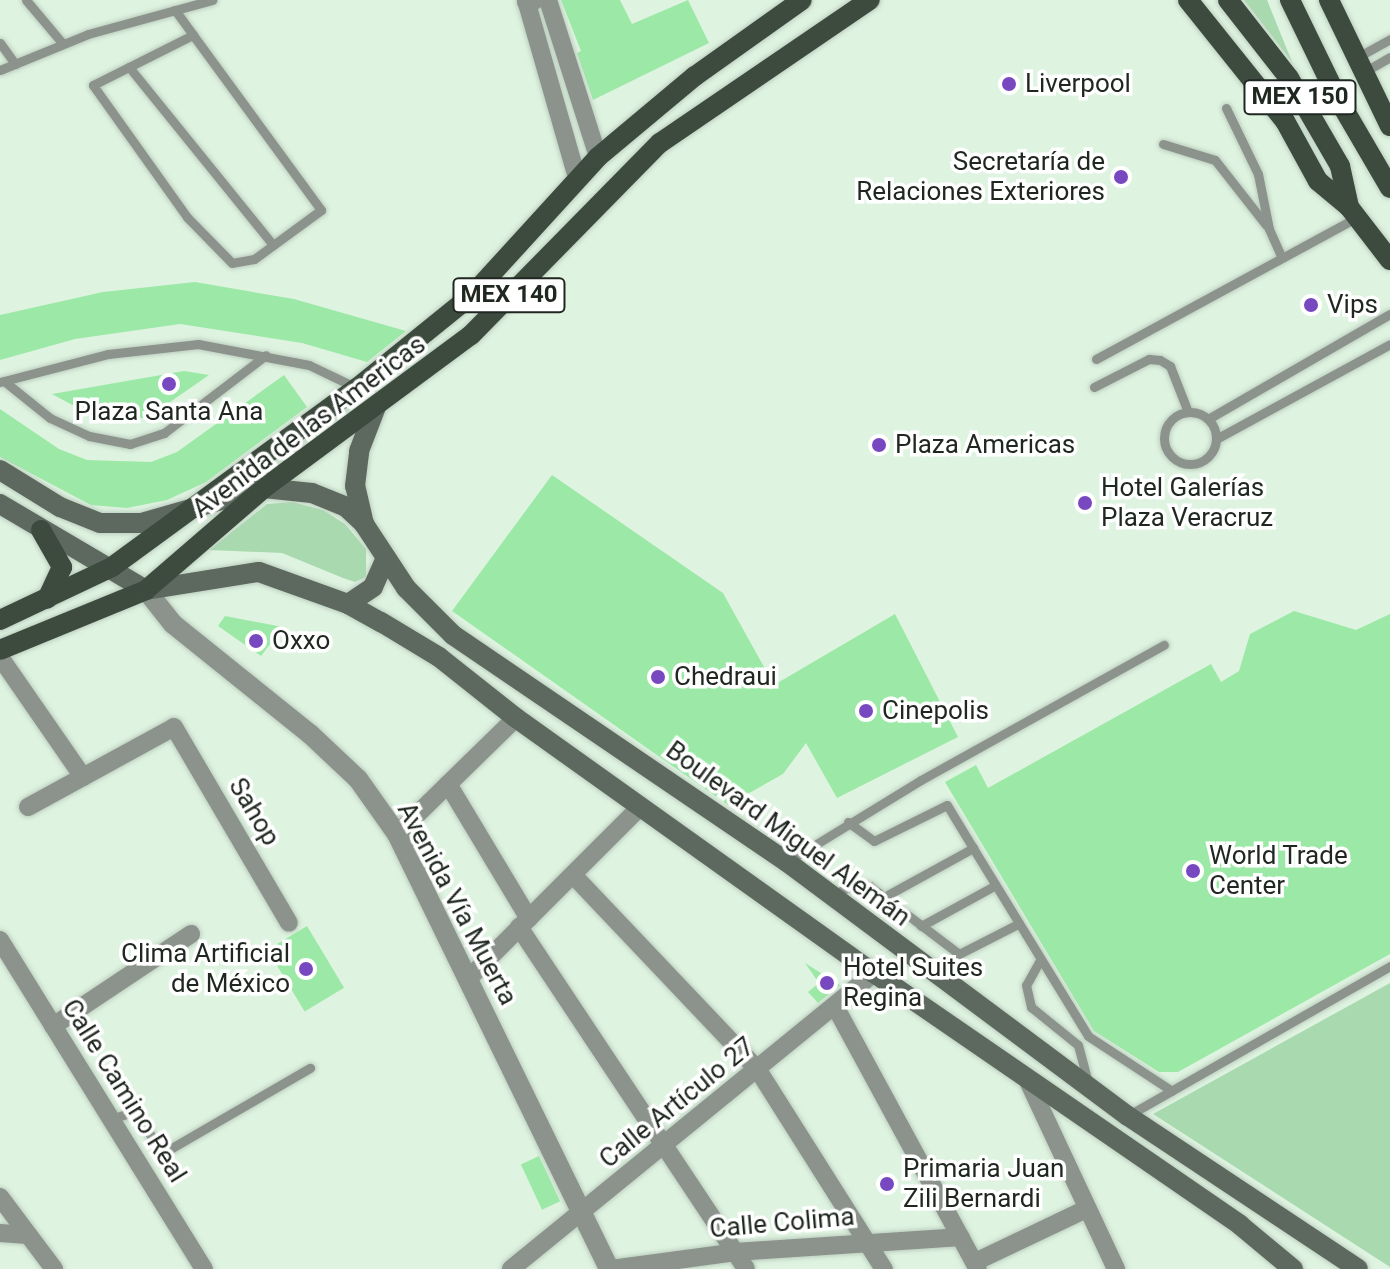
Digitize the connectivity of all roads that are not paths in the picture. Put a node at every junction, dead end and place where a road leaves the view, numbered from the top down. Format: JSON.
{"nodes":[{"id":1,"x":26,"y":0,"type":"edge"},
{"id":2,"x":210,"y":0,"type":"edge"},
{"id":3,"x":548,"y":0,"type":"edge"},
{"id":4,"x":802,"y":0,"type":"edge"},
{"id":5,"x":870,"y":0,"type":"edge"},
{"id":6,"x":1188,"y":0,"type":"edge"},
{"id":7,"x":1228,"y":0,"type":"edge"},
{"id":8,"x":1290,"y":0,"type":"edge"},
{"id":9,"x":1329,"y":0,"type":"edge"},
{"id":10,"x":529,"y":1,"type":"edge"},
{"id":11,"x":175,"y":10,"type":"junction"},
{"id":12,"x":193,"y":35,"type":"junction"},
{"id":13,"x":1390,"y":39,"type":"edge"},
{"id":14,"x":0,"y":43,"type":"edge"},
{"id":15,"x":63,"y":44,"type":"junction"},
{"id":16,"x":1390,"y":57,"type":"edge"},
{"id":17,"x":15,"y":64,"type":"junction"},
{"id":18,"x":1360,"y":65,"type":"junction"},
{"id":19,"x":129,"y":67,"type":"junction"},
{"id":20,"x":0,"y":70,"type":"edge"},
{"id":21,"x":695,"y":76,"type":"junction"},
{"id":22,"x":716,"y":103,"type":"junction"},
{"id":23,"x":1226,"y":108,"type":"dead end"},
{"id":24,"x":1390,"y":126,"type":"edge"},
{"id":25,"x":1163,"y":144,"type":"dead end"},
{"id":26,"x":598,"y":157,"type":"junction"},
{"id":27,"x":577,"y":178,"type":"junction"},
{"id":28,"x":1390,"y":188,"type":"edge"},
{"id":29,"x":1353,"y":212,"type":"junction"},
{"id":30,"x":1269,"y":229,"type":"junction"},
{"id":31,"x":273,"y":245,"type":"junction"},
{"id":32,"x":1281,"y":256,"type":"junction"},
{"id":33,"x":1390,"y":260,"type":"edge"},
{"id":34,"x":1390,"y":314,"type":"edge"},
{"id":35,"x":1390,"y":344,"type":"edge"},
{"id":36,"x":266,"y":355,"type":"junction"},
{"id":37,"x":1096,"y":359,"type":"dead end"},
{"id":38,"x":2,"y":381,"type":"edge"},
{"id":39,"x":1094,"y":387,"type":"dead end"},
{"id":40,"x":357,"y":388,"type":"junction"},
{"id":41,"x":376,"y":407,"type":"junction"},
{"id":42,"x":327,"y":410,"type":"junction"},
{"id":43,"x":1188,"y":412,"type":"junction"},
{"id":44,"x":1208,"y":419,"type":"junction"},
{"id":45,"x":343,"y":430,"type":"junction"},
{"id":46,"x":1216,"y":439,"type":"junction"},
{"id":47,"x":0,"y":470,"type":"edge"},
{"id":48,"x":264,"y":488,"type":"junction"},
{"id":49,"x":0,"y":504,"type":"edge"},
{"id":50,"x":192,"y":509,"type":"junction"},
{"id":51,"x":364,"y":524,"type":"junction"},
{"id":52,"x":41,"y":530,"type":"junction"},
{"id":53,"x":386,"y":558,"type":"junction"},
{"id":54,"x":112,"y":567,"type":"junction"},
{"id":55,"x":146,"y":590,"type":"junction"},
{"id":56,"x":47,"y":599,"type":"junction"},
{"id":57,"x":348,"y":604,"type":"junction"},
{"id":58,"x":0,"y":620,"type":"edge"},
{"id":59,"x":1164,"y":645,"type":"dead end"},
{"id":60,"x":0,"y":650,"type":"edge"},
{"id":61,"x":0,"y":657,"type":"edge"},
{"id":62,"x":516,"y":718,"type":"junction"},
{"id":63,"x":83,"y":777,"type":"junction"},
{"id":64,"x":448,"y":784,"type":"junction"},
{"id":65,"x":28,"y":807,"type":"dead end"},
{"id":66,"x":640,"y":807,"type":"junction"},
{"id":67,"x":848,"y":822,"type":"junction"},
{"id":68,"x":397,"y":834,"type":"junction"},
{"id":69,"x":973,"y":848,"type":"junction"},
{"id":70,"x":787,"y":862,"type":"junction"},
{"id":71,"x":575,"y":877,"type":"junction"},
{"id":72,"x":994,"y":886,"type":"junction"},
{"id":73,"x":832,"y":895,"type":"junction"},
{"id":74,"x":884,"y":897,"type":"junction"},
{"id":75,"x":289,"y":923,"type":"dead end"},
{"id":76,"x":524,"y":923,"type":"junction"},
{"id":77,"x":1018,"y":924,"type":"junction"},
{"id":78,"x":921,"y":926,"type":"junction"},
{"id":79,"x":191,"y":934,"type":"dead end"},
{"id":80,"x":0,"y":940,"type":"edge"},
{"id":81,"x":1039,"y":962,"type":"junction"},
{"id":82,"x":1390,"y":966,"type":"edge"},
{"id":83,"x":874,"y":973,"type":"junction"},
{"id":84,"x":469,"y":978,"type":"junction"},
{"id":85,"x":836,"y":1008,"type":"junction"},
{"id":86,"x":53,"y":1026,"type":"junction"},
{"id":87,"x":310,"y":1068,"type":"dead end"},
{"id":88,"x":758,"y":1070,"type":"junction"},
{"id":89,"x":1028,"y":1081,"type":"junction"},
{"id":90,"x":1089,"y":1086,"type":"junction"},
{"id":91,"x":1172,"y":1091,"type":"junction"},
{"id":92,"x":1128,"y":1116,"type":"junction"},
{"id":93,"x":111,"y":1119,"type":"junction"},
{"id":94,"x":666,"y":1147,"type":"junction"},
{"id":95,"x":0,"y":1197,"type":"edge"},
{"id":96,"x":1086,"y":1209,"type":"junction"},
{"id":97,"x":583,"y":1213,"type":"junction"},
{"id":98,"x":0,"y":1233,"type":"edge"},
{"id":99,"x":28,"y":1235,"type":"junction"},
{"id":100,"x":960,"y":1237,"type":"junction"},
{"id":101,"x":868,"y":1241,"type":"junction"},
{"id":102,"x":736,"y":1252,"type":"junction"},
{"id":103,"x":977,"y":1266,"type":"edge"},
{"id":104,"x":54,"y":1269,"type":"edge"},
{"id":105,"x":204,"y":1269,"type":"edge"},
{"id":106,"x":511,"y":1269,"type":"edge"},
{"id":107,"x":610,"y":1269,"type":"edge"},
{"id":108,"x":746,"y":1269,"type":"edge"},
{"id":109,"x":884,"y":1269,"type":"edge"},
{"id":110,"x":1116,"y":1269,"type":"edge"},
{"id":111,"x":1293,"y":1269,"type":"edge"},
{"id":112,"x":1358,"y":1269,"type":"edge"}],
"edges":[{"from":1,"to":15,"type":"lane"},
{"from":2,"to":11,"type":"lane"},
{"from":3,"to":26,"type":"street"},
{"from":4,"to":21,"type":"main road","name":"Avenida de las Americas","number":"MEX 140"},
{"from":5,"to":22,"type":"main road","name":"Avenida de las Americas","number":"MEX 140"},
{"from":6,"to":29,"type":"main road"},
{"from":7,"to":29,"type":"main road","number":"MEX 150"},
{"from":8,"to":28,"type":"main road","number":"MEX 150"},
{"from":9,"to":18,"type":"main road"},
{"from":10,"to":27,"type":"street"},
{"from":11,"to":12,"type":"lane"},
{"from":11,"to":15,"type":"lane"},
{"from":12,"to":19,"type":"lane"},
{"from":12,"to":31,"type":"lane"},
{"from":13,"to":18,"type":"lane"},
{"from":14,"to":17,"type":"lane"},
{"from":15,"to":17,"type":"lane"},
{"from":16,"to":18,"type":"lane"},
{"from":17,"to":20,"type":"lane"},
{"from":18,"to":24,"type":"main road"},
{"from":19,"to":31,"type":"lane"},
{"from":19,"to":31,"type":"lane"},
{"from":21,"to":22,"type":"main road"},
{"from":21,"to":26,"type":"main road","name":"Avenida de las Americas","number":"MEX 140"},
{"from":22,"to":41,"type":"main road","name":"Avenida de las Americas","number":"MEX 140"},
{"from":23,"to":30,"type":"lane"},
{"from":25,"to":30,"type":"lane"},
{"from":26,"to":27,"type":"main road","name":"Avenida de las Americas","number":"MEX 140"},
{"from":27,"to":40,"type":"main road","name":"Avenida de las Americas","number":"MEX 140"},
{"from":29,"to":32,"type":"lane"},
{"from":29,"to":33,"type":"main road","number":"MEX 150"},
{"from":30,"to":32,"type":"lane"},
{"from":32,"to":37,"type":"lane"},
{"from":34,"to":44,"type":"lane"},
{"from":35,"to":46,"type":"lane"},
{"from":36,"to":38,"type":"lane"},
{"from":36,"to":38,"type":"lane"},
{"from":36,"to":40,"type":"lane"},
{"from":39,"to":43,"type":"lane"},
{"from":40,"to":42,"type":"main road","name":"Avenida de las Americas","number":"MEX 140"},
{"from":41,"to":45,"type":"main road","name":"Avenida de las Americas","number":"MEX 140"},
{"from":41,"to":51,"type":"main road"},
{"from":42,"to":45,"type":"main road"},
{"from":42,"to":50,"type":"main road","name":"Avenida de las Americas","number":"MEX 140"},
{"from":43,"to":44,"type":"lane"},
{"from":43,"to":46,"type":"lane"},
{"from":44,"to":46,"type":"lane"},
{"from":45,"to":48,"type":"main road","name":"Avenida de las Americas","number":"MEX 140"},
{"from":47,"to":50,"type":"main road","name":"Boulevard Miguel Alemán"},
{"from":48,"to":50,"type":"main road","name":"Boulevard Miguel Alemán"},
{"from":48,"to":51,"type":"main road","name":"Boulevard Miguel Alemán"},
{"from":48,"to":55,"type":"main road","name":"Avenida de las Americas","number":"MEX 140"},
{"from":49,"to":52,"type":"main road"},
{"from":50,"to":54,"type":"main road","number":"MEX 140"},
{"from":51,"to":53,"type":"main road","name":"Boulevard Miguel Alemán"},
{"from":52,"to":54,"type":"main road"},
{"from":52,"to":56,"type":"main road"},
{"from":53,"to":57,"type":"main road"},
{"from":53,"to":70,"type":"main road","name":"Boulevard Miguel Alemán"},
{"from":54,"to":55,"type":"main road"},
{"from":54,"to":56,"type":"main road","number":"MEX 140"},
{"from":55,"to":57,"type":"main road"},
{"from":55,"to":60,"type":"main road","number":"MEX 140"},
{"from":55,"to":68,"type":"street","name":"Avenida Vía Muerta"},
{"from":56,"to":58,"type":"main road","number":"MEX 140"},
{"from":57,"to":62,"type":"main road"},
{"from":59,"to":67,"type":"lane"},
{"from":61,"to":63,"type":"street"},
{"from":62,"to":64,"type":"street"},
{"from":62,"to":66,"type":"main road"},
{"from":63,"to":65,"type":"street"},
{"from":63,"to":75,"type":"street","name":"Sahop"},
{"from":64,"to":68,"type":"street"},
{"from":64,"to":76,"type":"street"},
{"from":66,"to":71,"type":"street"},
{"from":66,"to":83,"type":"main road"},
{"from":67,"to":69,"type":"lane"},
{"from":67,"to":70,"type":"lane"},
{"from":68,"to":84,"type":"street","name":"Avenida Vía Muerta"},
{"from":69,"to":72,"type":"lane"},
{"from":69,"to":74,"type":"lane"},
{"from":70,"to":73,"type":"main road","name":"Boulevard Miguel Alemán"},
{"from":71,"to":76,"type":"street"},
{"from":71,"to":88,"type":"street"},
{"from":72,"to":77,"type":"lane"},
{"from":72,"to":78,"type":"lane"},
{"from":73,"to":74,"type":"lane"},
{"from":73,"to":90,"type":"main road","name":"Boulevard Miguel Alemán"},
{"from":74,"to":78,"type":"lane"},
{"from":76,"to":84,"type":"street"},
{"from":76,"to":94,"type":"street"},
{"from":77,"to":78,"type":"lane"},
{"from":77,"to":81,"type":"lane"},
{"from":79,"to":86,"type":"street"},
{"from":80,"to":86,"type":"street","name":"Calle Camino Real"},
{"from":81,"to":90,"type":"lane"},
{"from":81,"to":91,"type":"lane"},
{"from":82,"to":91,"type":"lane"},
{"from":83,"to":85,"type":"street","name":"Calle Artículo 27"},
{"from":83,"to":89,"type":"main road"},
{"from":84,"to":97,"type":"street","name":"Avenida Vía Muerta"},
{"from":85,"to":88,"type":"street","name":"Calle Artículo 27"},
{"from":85,"to":100,"type":"street"},
{"from":86,"to":93,"type":"street","name":"Calle Camino Real"},
{"from":87,"to":93,"type":"lane"},
{"from":88,"to":94,"type":"street","name":"Calle Artículo 27"},
{"from":88,"to":101,"type":"street"},
{"from":89,"to":96,"type":"street"},
{"from":89,"to":111,"type":"main road"},
{"from":90,"to":92,"type":"main road","name":"Boulevard Miguel Alemán"},
{"from":91,"to":92,"type":"lane"},
{"from":92,"to":112,"type":"main road","name":"Boulevard Miguel Alemán"},
{"from":93,"to":105,"type":"street","name":"Calle Camino Real"},
{"from":94,"to":97,"type":"street","name":"Calle Artículo 27"},
{"from":94,"to":102,"type":"street"},
{"from":95,"to":99,"type":"street"},
{"from":96,"to":103,"type":"street"},
{"from":96,"to":110,"type":"street"},
{"from":97,"to":106,"type":"street","name":"Calle Artículo 27"},
{"from":97,"to":107,"type":"street","name":"Avenida Vía Muerta"},
{"from":98,"to":99,"type":"street"},
{"from":99,"to":104,"type":"street"},
{"from":100,"to":101,"type":"street","name":"Calle Colima"},
{"from":100,"to":103,"type":"street"},
{"from":101,"to":102,"type":"street","name":"Calle Colima"},
{"from":101,"to":109,"type":"street"},
{"from":102,"to":107,"type":"street","name":"Calle Colima"},
{"from":102,"to":108,"type":"street"}]}
